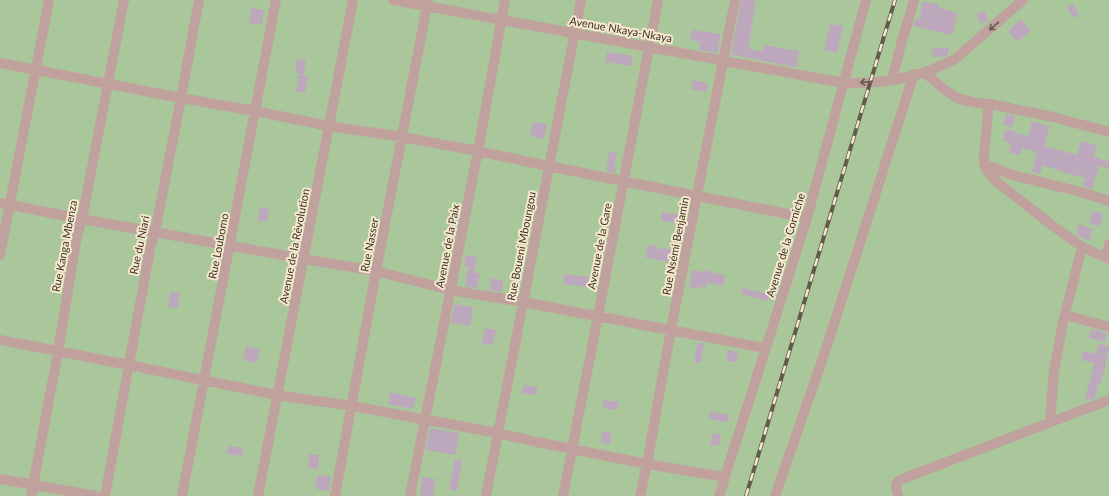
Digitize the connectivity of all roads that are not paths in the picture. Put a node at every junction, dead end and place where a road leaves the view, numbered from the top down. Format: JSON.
{"nodes":[{"id":1,"x":49,"y":0,"type":"edge"},
{"id":2,"x":124,"y":0,"type":"edge"},
{"id":3,"x":199,"y":0,"type":"edge"},
{"id":4,"x":276,"y":0,"type":"edge"},
{"id":5,"x":353,"y":0,"type":"edge"},
{"id":6,"x":392,"y":0,"type":"edge"},
{"id":7,"x":505,"y":0,"type":"edge"},
{"id":8,"x":581,"y":0,"type":"edge"},
{"id":9,"x":658,"y":0,"type":"edge"},
{"id":10,"x":735,"y":0,"type":"edge"},
{"id":11,"x":866,"y":0,"type":"edge"},
{"id":12,"x":914,"y":0,"type":"edge"},
{"id":13,"x":1023,"y":0,"type":"edge"},
{"id":14,"x":427,"y":3,"type":"edge"},
{"id":15,"x":500,"y":20,"type":"junction"},
{"id":16,"x":574,"y":33,"type":"junction"},
{"id":17,"x":648,"y":47,"type":"junction"},
{"id":18,"x":723,"y":60,"type":"junction"},
{"id":19,"x":0,"y":63,"type":"edge"},
{"id":20,"x":36,"y":70,"type":"junction"},
{"id":21,"x":919,"y":73,"type":"junction"},
{"id":22,"x":892,"y":80,"type":"junction"},
{"id":23,"x":108,"y":83,"type":"junction"},
{"id":24,"x":844,"y":83,"type":"junction"},
{"id":25,"x":181,"y":98,"type":"junction"},
{"id":26,"x":990,"y":104,"type":"junction"},
{"id":27,"x":255,"y":111,"type":"junction"},
{"id":28,"x":329,"y":126,"type":"junction"},
{"id":29,"x":1109,"y":132,"type":"edge"},
{"id":30,"x":402,"y":137,"type":"junction"},
{"id":31,"x":478,"y":151,"type":"junction"},
{"id":32,"x":984,"y":164,"type":"junction"},
{"id":33,"x":548,"y":166,"type":"junction"},
{"id":34,"x":624,"y":181,"type":"junction"},
{"id":35,"x":697,"y":196,"type":"junction"},
{"id":36,"x":1109,"y":201,"type":"edge"},
{"id":37,"x":5,"y":203,"type":"edge"},
{"id":38,"x":807,"y":218,"type":"junction"},
{"id":39,"x":82,"y":219,"type":"junction"},
{"id":40,"x":155,"y":232,"type":"junction"},
{"id":41,"x":1109,"y":244,"type":"edge"},
{"id":42,"x":230,"y":246,"type":"junction"},
{"id":43,"x":1082,"y":247,"type":"junction"},
{"id":44,"x":0,"y":255,"type":"edge"},
{"id":45,"x":304,"y":259,"type":"junction"},
{"id":46,"x":1107,"y":259,"type":"edge"},
{"id":47,"x":376,"y":271,"type":"junction"},
{"id":48,"x":450,"y":290,"type":"junction"},
{"id":49,"x":523,"y":302,"type":"junction"},
{"id":50,"x":1065,"y":314,"type":"junction"},
{"id":51,"x":598,"y":316,"type":"junction"},
{"id":52,"x":1109,"y":327,"type":"edge"},
{"id":53,"x":671,"y":329,"type":"junction"},
{"id":54,"x":0,"y":340,"type":"edge"},
{"id":55,"x":765,"y":348,"type":"junction"},
{"id":56,"x":58,"y":352,"type":"junction"},
{"id":57,"x":129,"y":365,"type":"junction"},
{"id":58,"x":204,"y":381,"type":"junction"},
{"id":59,"x":277,"y":395,"type":"junction"},
{"id":60,"x":1109,"y":400,"type":"edge"},
{"id":61,"x":352,"y":406,"type":"junction"},
{"id":62,"x":425,"y":420,"type":"junction"},
{"id":63,"x":1050,"y":422,"type":"junction"},
{"id":64,"x":498,"y":433,"type":"junction"},
{"id":65,"x":572,"y":448,"type":"junction"},
{"id":66,"x":647,"y":464,"type":"junction"},
{"id":67,"x":725,"y":477,"type":"junction"},
{"id":68,"x":0,"y":479,"type":"edge"},
{"id":69,"x":33,"y":485,"type":"junction"},
{"id":70,"x":31,"y":496,"type":"edge"},
{"id":71,"x":96,"y":496,"type":"edge"},
{"id":72,"x":105,"y":496,"type":"edge"},
{"id":73,"x":182,"y":496,"type":"edge"},
{"id":74,"x":258,"y":496,"type":"edge"},
{"id":75,"x":335,"y":496,"type":"edge"},
{"id":76,"x":410,"y":496,"type":"edge"},
{"id":77,"x":486,"y":496,"type":"edge"},
{"id":78,"x":563,"y":496,"type":"edge"},
{"id":79,"x":640,"y":496,"type":"edge"},
{"id":80,"x":719,"y":496,"type":"edge"},
{"id":81,"x":775,"y":496,"type":"edge"},
{"id":82,"x":898,"y":496,"type":"edge"}],
"edges":[{"from":1,"to":20,"type":"street"},
{"from":2,"to":23,"type":"street","name":"Rue Kanga Mbenza"},
{"from":3,"to":25,"type":"street","name":"Rue du Niari"},
{"from":4,"to":27,"type":"street","name":"Rue Loubomo"},
{"from":5,"to":28,"type":"street","name":"Avenue de la Révolution"},
{"from":6,"to":14,"type":"street","name":"Avenue Nkaya-Nkaya"},
{"from":7,"to":15,"type":"street","name":"Avenue de la Paix"},
{"from":8,"to":16,"type":"street","name":"Rue Boueni Mboungou"},
{"from":9,"to":17,"type":"street","name":"Avenue de la Gare"},
{"from":10,"to":18,"type":"street","name":"Rue Nsémi Benjamin"},
{"from":11,"to":24,"type":"street","name":"Avenue de la Corniche"},
{"from":12,"to":22,"type":"street"},
{"from":13,"to":21,"type":"street","name":"Avenue Nkaya-Nkaya","one_way":true},
{"from":14,"to":15,"type":"street","name":"Avenue Nkaya-Nkaya"},
{"from":14,"to":30,"type":"street","name":"Rue Nasser"},
{"from":15,"to":16,"type":"street","name":"Avenue Nkaya-Nkaya"},
{"from":15,"to":31,"type":"street","name":"Avenue de la Paix"},
{"from":16,"to":17,"type":"street","name":"Avenue Nkaya-Nkaya"},
{"from":16,"to":33,"type":"street","name":"Rue Boueni Mboungou"},
{"from":17,"to":18,"type":"street","name":"Avenue Nkaya-Nkaya"},
{"from":17,"to":34,"type":"street","name":"Avenue de la Gare"},
{"from":18,"to":24,"type":"street","name":"Avenue Nkaya-Nkaya"},
{"from":18,"to":35,"type":"street","name":"Rue Nsémi Benjamin"},
{"from":19,"to":20,"type":"street"},
{"from":20,"to":23,"type":"street"},
{"from":20,"to":37,"type":"street"},
{"from":21,"to":22,"type":"street","name":"Avenue Nkaya-Nkaya"},
{"from":21,"to":26,"type":"street"},
{"from":21,"to":81,"type":"street"},
{"from":22,"to":24,"type":"street","name":"Avenue Nkaya-Nkaya","one_way":true},
{"from":23,"to":25,"type":"street"},
{"from":23,"to":39,"type":"street","name":"Rue Kanga Mbenza"},
{"from":24,"to":38,"type":"street","name":"Avenue de la Corniche"},
{"from":25,"to":27,"type":"street"},
{"from":25,"to":40,"type":"street","name":"Rue du Niari"},
{"from":26,"to":29,"type":"street"},
{"from":26,"to":32,"type":"street"},
{"from":27,"to":28,"type":"street"},
{"from":27,"to":42,"type":"street","name":"Rue Loubomo"},
{"from":28,"to":30,"type":"street"},
{"from":28,"to":45,"type":"street","name":"Avenue de la Révolution"},
{"from":30,"to":31,"type":"street"},
{"from":30,"to":47,"type":"street","name":"Rue Nasser"},
{"from":31,"to":33,"type":"street"},
{"from":31,"to":48,"type":"street","name":"Avenue de la Paix"},
{"from":32,"to":36,"type":"street"},
{"from":32,"to":43,"type":"street"},
{"from":33,"to":34,"type":"street"},
{"from":33,"to":49,"type":"street","name":"Rue Boueni Mboungou"},
{"from":34,"to":35,"type":"street"},
{"from":34,"to":51,"type":"street","name":"Avenue de la Gare"},
{"from":35,"to":38,"type":"street"},
{"from":35,"to":53,"type":"street","name":"Rue Nsémi Benjamin"},
{"from":37,"to":39,"type":"street"},
{"from":37,"to":44,"type":"street"},
{"from":38,"to":55,"type":"street","name":"Avenue de la Corniche"},
{"from":39,"to":40,"type":"street"},
{"from":39,"to":56,"type":"street","name":"Rue Kanga Mbenza"},
{"from":40,"to":42,"type":"street"},
{"from":40,"to":57,"type":"street","name":"Rue du Niari"},
{"from":41,"to":46,"type":"street"},
{"from":42,"to":45,"type":"street"},
{"from":42,"to":58,"type":"street","name":"Rue Loubomo"},
{"from":43,"to":46,"type":"street"},
{"from":43,"to":50,"type":"street"},
{"from":45,"to":47,"type":"street"},
{"from":45,"to":59,"type":"street","name":"Avenue de la Révolution"},
{"from":47,"to":48,"type":"street"},
{"from":47,"to":61,"type":"street","name":"Rue Nasser"},
{"from":48,"to":49,"type":"street"},
{"from":48,"to":62,"type":"street","name":"Avenue de la Paix"},
{"from":49,"to":51,"type":"street"},
{"from":49,"to":64,"type":"street","name":"Rue Boueni Mboungou"},
{"from":50,"to":52,"type":"street"},
{"from":50,"to":63,"type":"street"},
{"from":51,"to":53,"type":"street"},
{"from":51,"to":65,"type":"street","name":"Avenue de la Gare"},
{"from":53,"to":55,"type":"street"},
{"from":53,"to":66,"type":"street","name":"Rue Nsémi Benjamin"},
{"from":54,"to":56,"type":"street"},
{"from":55,"to":67,"type":"street","name":"Avenue de la Corniche"},
{"from":56,"to":57,"type":"street"},
{"from":56,"to":69,"type":"street","name":"Rue Kanga Mbenza"},
{"from":57,"to":58,"type":"street"},
{"from":57,"to":72,"type":"street","name":"Rue du Niari"},
{"from":58,"to":59,"type":"street"},
{"from":58,"to":73,"type":"street","name":"Rue Loubomo"},
{"from":59,"to":61,"type":"street"},
{"from":59,"to":74,"type":"street","name":"Avenue de la Révolution"},
{"from":60,"to":63,"type":"street"},
{"from":61,"to":62,"type":"street"},
{"from":61,"to":75,"type":"street","name":"Rue Nasser"},
{"from":62,"to":64,"type":"street"},
{"from":62,"to":76,"type":"street","name":"Avenue de la Paix"},
{"from":63,"to":82,"type":"street"},
{"from":64,"to":65,"type":"street"},
{"from":64,"to":77,"type":"street","name":"Rue Boueni Mboungou"},
{"from":65,"to":66,"type":"street"},
{"from":65,"to":78,"type":"street","name":"Avenue de la Gare"},
{"from":66,"to":67,"type":"street"},
{"from":66,"to":79,"type":"street","name":"Rue Nsémi Benjamin"},
{"from":67,"to":80,"type":"street","name":"Avenue de la Corniche"},
{"from":68,"to":69,"type":"street"},
{"from":69,"to":70,"type":"street","name":"Rue Kanga Mbenza"},
{"from":69,"to":71,"type":"street"}]}
